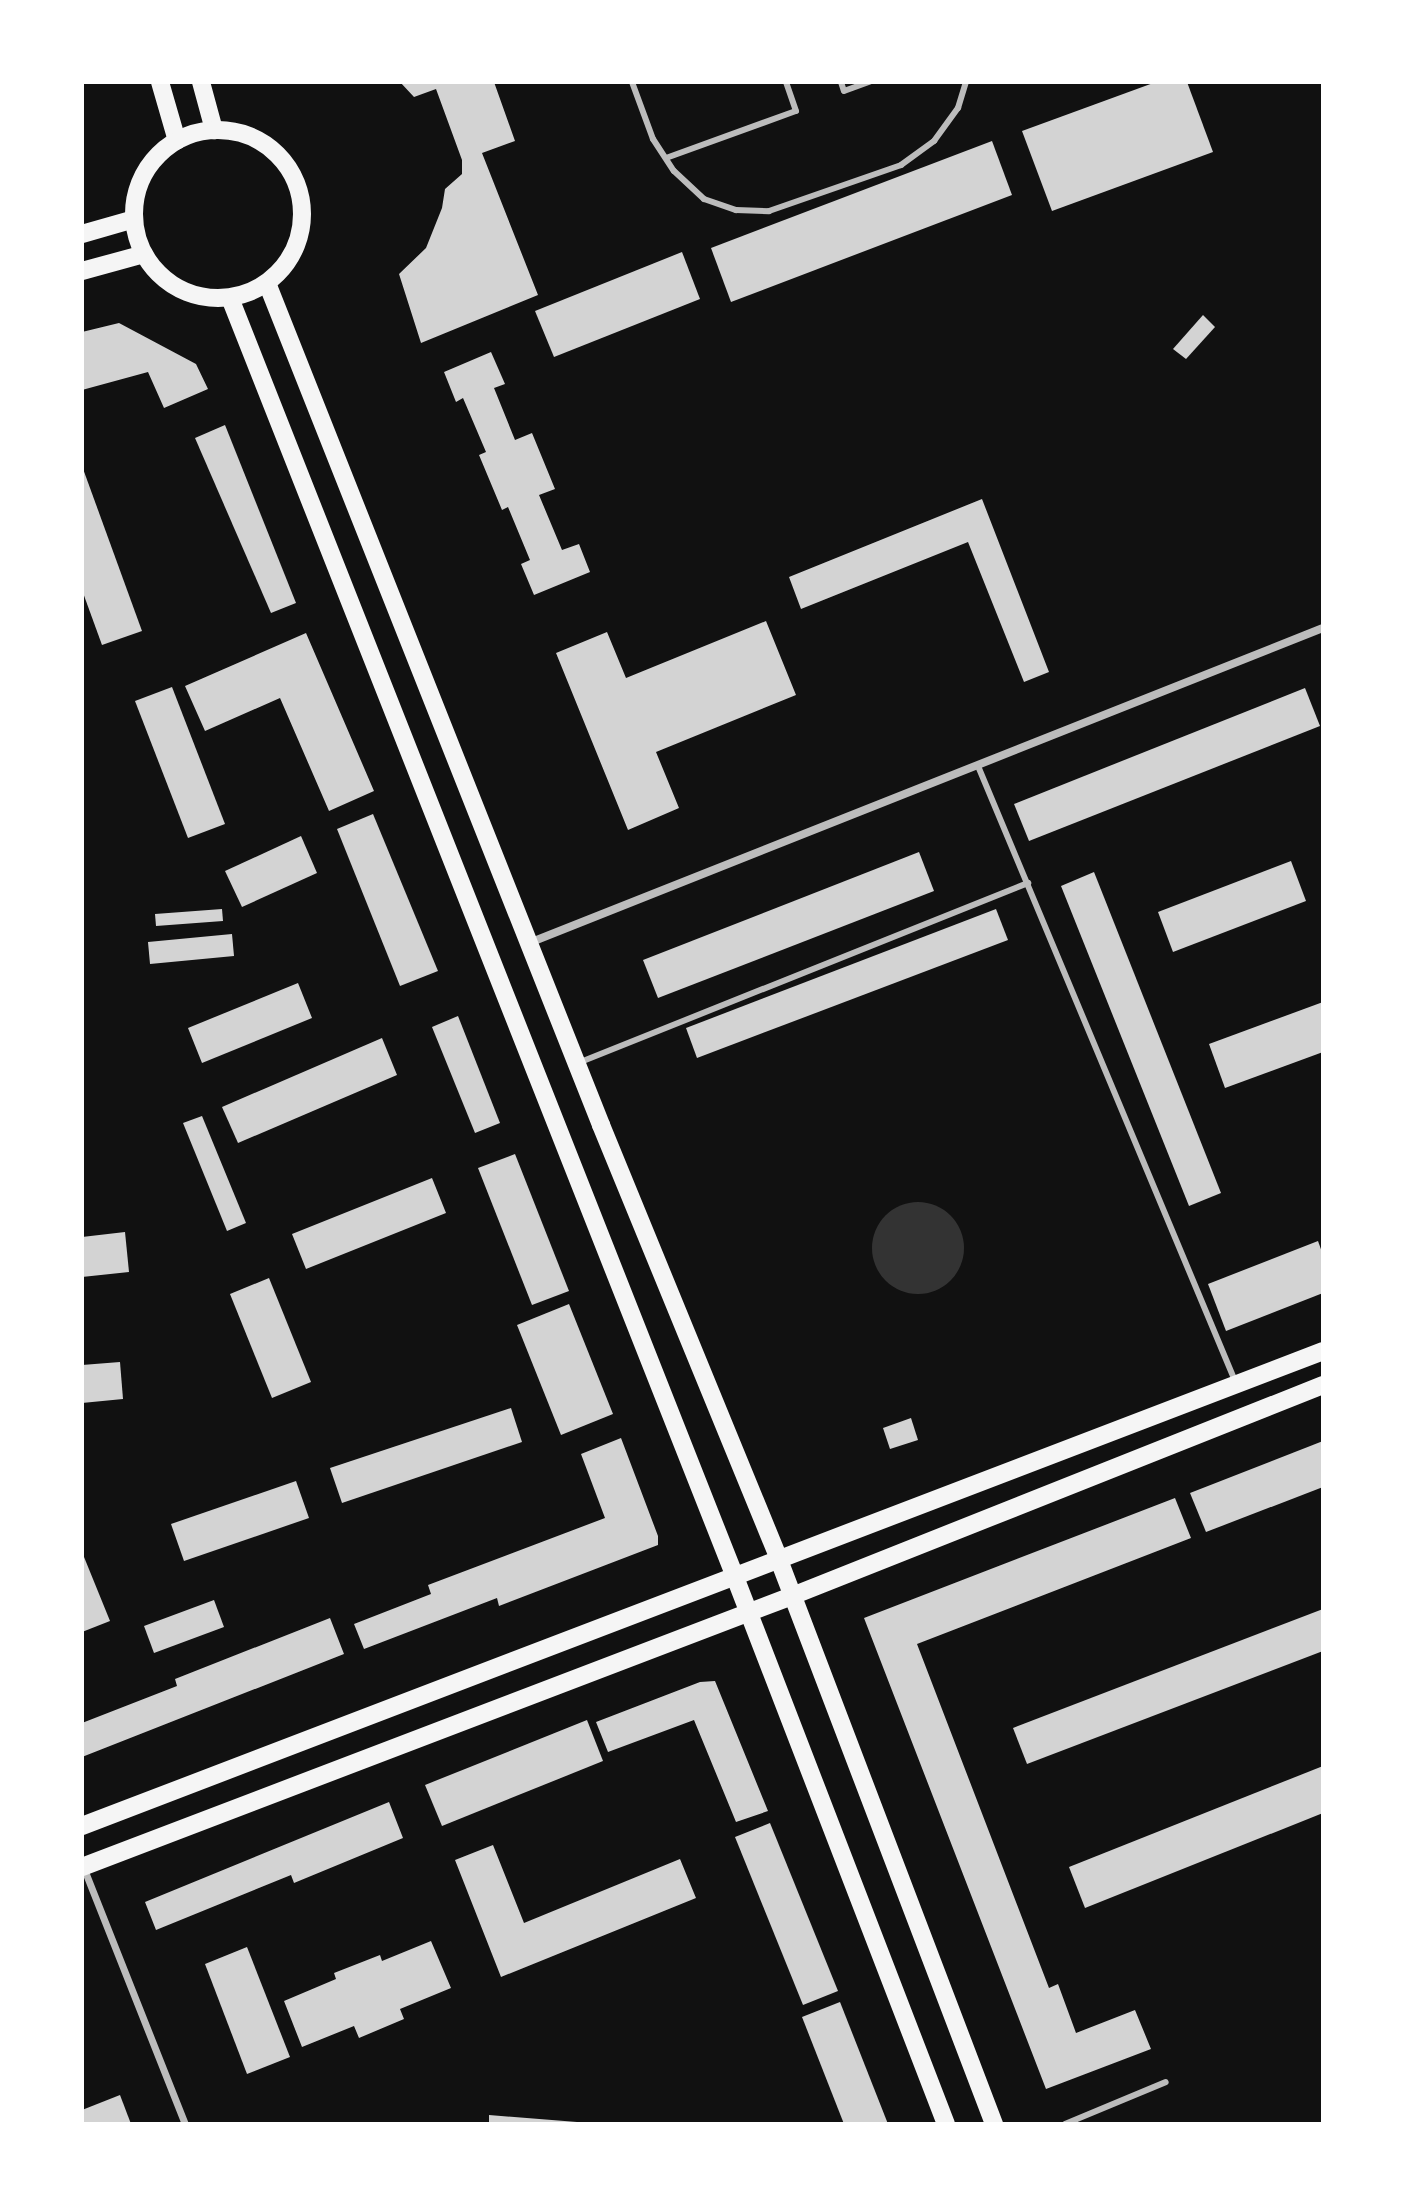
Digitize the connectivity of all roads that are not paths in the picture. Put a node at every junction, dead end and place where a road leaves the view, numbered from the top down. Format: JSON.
{"nodes":[{"id":1,"x":160,"y":82,"type":"edge"},
{"id":2,"x":201,"y":82,"type":"edge"},
{"id":3,"x":632,"y":82,"type":"edge"},
{"id":4,"x":786,"y":82,"type":"edge"},
{"id":5,"x":841,"y":82,"type":"edge"},
{"id":6,"x":869,"y":82,"type":"edge"},
{"id":7,"x":966,"y":82,"type":"edge"},
{"id":8,"x":214,"y":130,"type":"junction"},
{"id":9,"x":177,"y":141,"type":"junction"},
{"id":10,"x":666,"y":158,"type":"junction"},
{"id":11,"x":134,"y":219,"type":"junction"},
{"id":12,"x":82,"y":234,"type":"edge"},
{"id":13,"x":144,"y":254,"type":"junction"},
{"id":14,"x":82,"y":271,"type":"edge"},
{"id":15,"x":267,"y":283,"type":"junction"},
{"id":16,"x":230,"y":298,"type":"junction"},
{"id":17,"x":1323,"y":628,"type":"edge"},
{"id":18,"x":978,"y":766,"type":"junction"},
{"id":19,"x":1028,"y":883,"type":"junction"},
{"id":20,"x":529,"y":943,"type":"junction"},
{"id":21,"x":577,"y":1063,"type":"junction"},
{"id":22,"x":1323,"y":1351,"type":"edge"},
{"id":23,"x":1237,"y":1384,"type":"junction"},
{"id":24,"x":1323,"y":1385,"type":"edge"},
{"id":25,"x":779,"y":1560,"type":"junction"},
{"id":26,"x":735,"y":1577,"type":"junction"},
{"id":27,"x":792,"y":1596,"type":"junction"},
{"id":28,"x":748,"y":1612,"type":"junction"},
{"id":29,"x":82,"y":1826,"type":"edge"},
{"id":30,"x":83,"y":1867,"type":"edge"},
{"id":31,"x":1166,"y":2082,"type":"dead end"},
{"id":32,"x":185,"y":2124,"type":"edge"},
{"id":33,"x":946,"y":2124,"type":"edge"},
{"id":34,"x":994,"y":2124,"type":"edge"},
{"id":35,"x":1065,"y":2124,"type":"edge"}],
"edges":[{"from":1,"to":9,"type":"main road"},
{"from":2,"to":8,"type":"main road"},
{"from":3,"to":10,"type":"lane"},
{"from":4,"to":10,"type":"lane"},
{"from":5,"to":6,"type":"lane"},
{"from":7,"to":10,"type":"lane"},
{"from":8,"to":9,"type":"main road"},
{"from":8,"to":15,"type":"main road"},
{"from":9,"to":11,"type":"main road"},
{"from":11,"to":12,"type":"main road"},
{"from":11,"to":13,"type":"main road"},
{"from":13,"to":14,"type":"main road"},
{"from":13,"to":16,"type":"main road"},
{"from":15,"to":16,"type":"main road"},
{"from":15,"to":20,"type":"main road"},
{"from":16,"to":26,"type":"main road"},
{"from":17,"to":18,"type":"street"},
{"from":18,"to":19,"type":"lane"},
{"from":18,"to":20,"type":"street"},
{"from":19,"to":21,"type":"lane"},
{"from":19,"to":23,"type":"lane"},
{"from":20,"to":21,"type":"main road"},
{"from":21,"to":25,"type":"main road"},
{"from":22,"to":23,"type":"main road"},
{"from":23,"to":25,"type":"main road"},
{"from":24,"to":27,"type":"main road"},
{"from":25,"to":26,"type":"main road"},
{"from":25,"to":27,"type":"main road"},
{"from":26,"to":28,"type":"main road"},
{"from":26,"to":29,"type":"main road"},
{"from":27,"to":28,"type":"main road"},
{"from":27,"to":34,"type":"main road"},
{"from":28,"to":30,"type":"main road"},
{"from":28,"to":33,"type":"main road"},
{"from":30,"to":32,"type":"street"},
{"from":31,"to":35,"type":"lane"}]}
